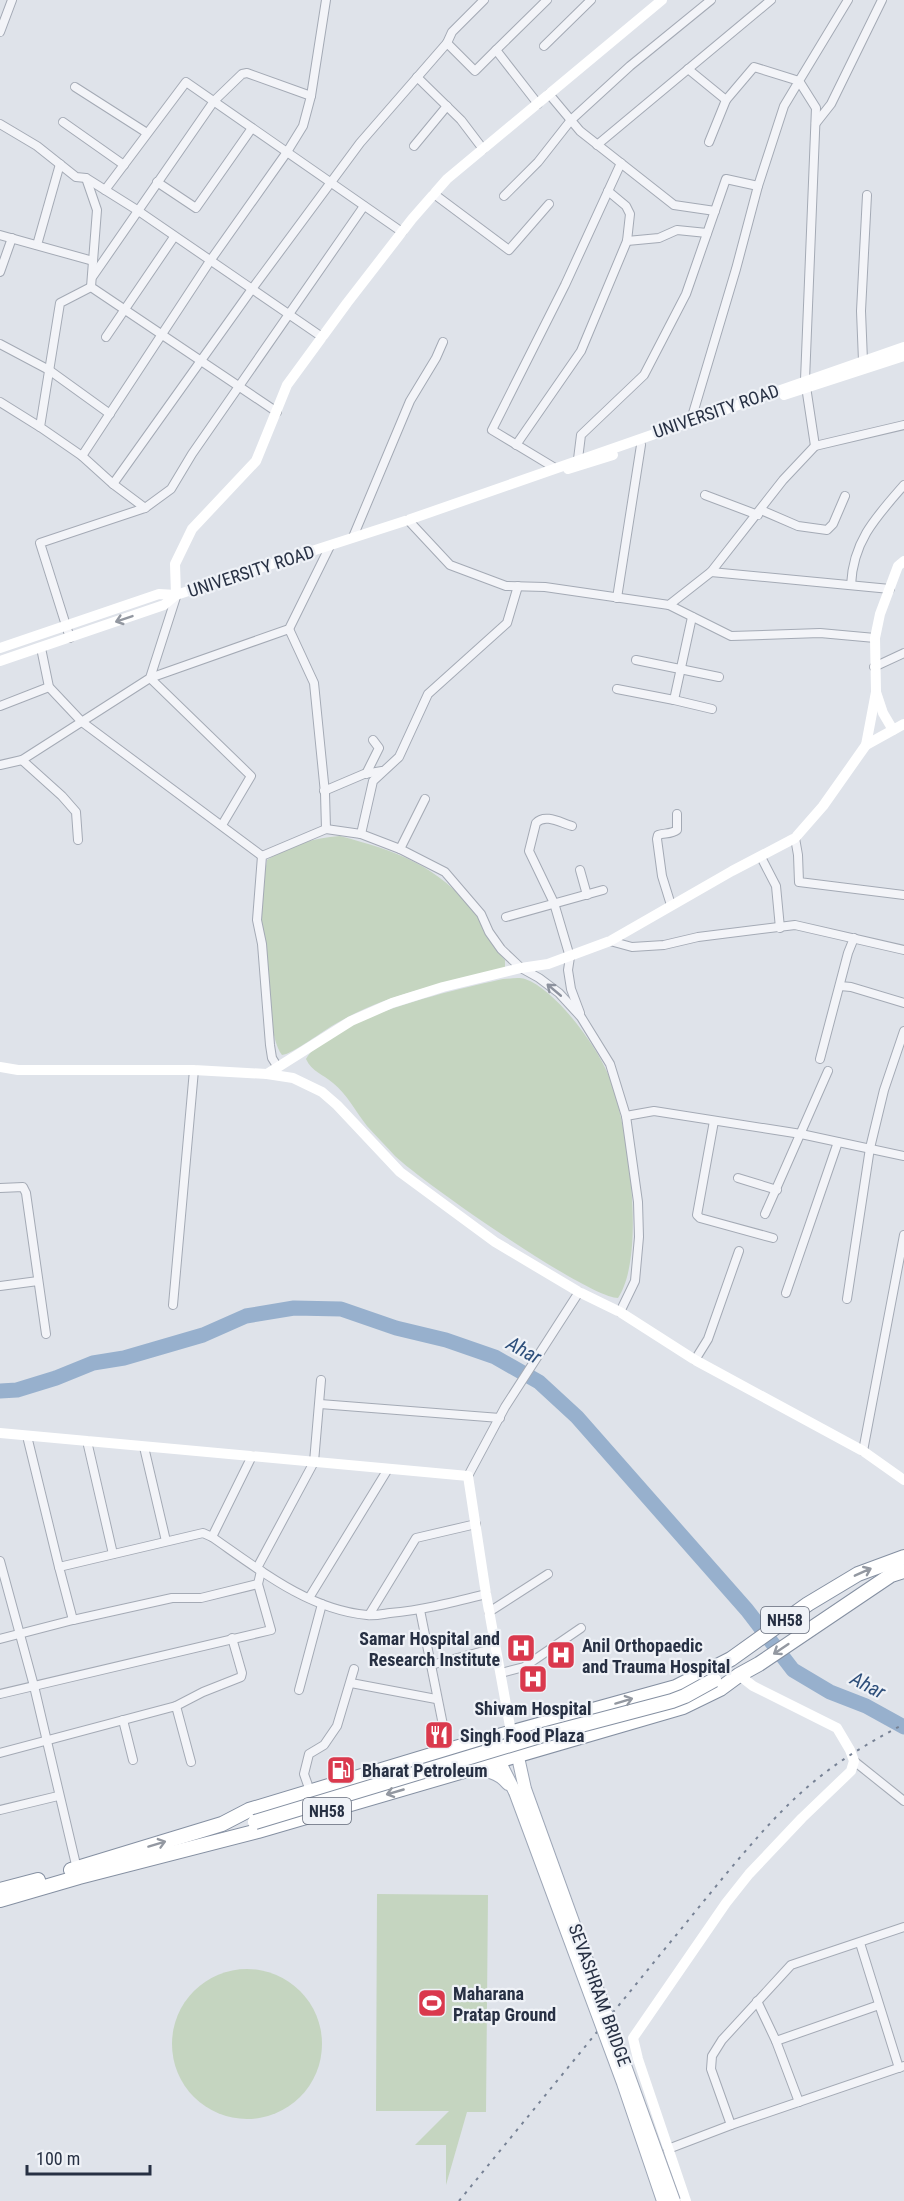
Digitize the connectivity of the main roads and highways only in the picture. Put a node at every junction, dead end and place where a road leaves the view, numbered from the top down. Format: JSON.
{"nodes":[{"id":1,"x":904,"y":1557,"type":"edge"},
{"id":2,"x":904,"y":1570,"type":"edge"},
{"id":3,"x":731,"y":1659,"type":"junction"},
{"id":4,"x":739,"y":1675,"type":"junction"},
{"id":5,"x":714,"y":1680,"type":"junction"},
{"id":6,"x":511,"y":1732,"type":"junction"},
{"id":7,"x":487,"y":1739,"type":"junction"},
{"id":8,"x":550,"y":1745,"type":"junction"},
{"id":9,"x":518,"y":1756,"type":"junction"},
{"id":10,"x":500,"y":1762,"type":"junction"},
{"id":11,"x":468,"y":1771,"type":"junction"},
{"id":12,"x":520,"y":1790,"type":"junction"},
{"id":13,"x":255,"y":1822,"type":"junction"},
{"id":14,"x":222,"y":1824,"type":"junction"},
{"id":15,"x":228,"y":1838,"type":"junction"},
{"id":16,"x":78,"y":1873,"type":"junction"},
{"id":17,"x":0,"y":1890,"type":"edge"},
{"id":18,"x":0,"y":1900,"type":"edge"},
{"id":19,"x":663,"y":2201,"type":"edge"},
{"id":20,"x":674,"y":2201,"type":"edge"}],
"edges":[{"from":3,"to":1,"type":"highway","number":"NH58","one_way":true},
{"from":2,"to":4,"type":"highway","number":"NH58","one_way":true},
{"from":3,"to":5,"type":"highway"},
{"from":6,"to":3,"type":"highway","number":"NH58","one_way":true},
{"from":4,"to":5,"type":"highway"},
{"from":4,"to":8,"type":"highway","number":"NH58"},
{"from":5,"to":13,"type":"highway","bridge":true},
{"from":6,"to":7,"type":"highway","number":"NH58"},
{"from":6,"to":9,"type":"main road"},
{"from":7,"to":10,"type":"main road"},
{"from":7,"to":14,"type":"highway","number":"NH58"},
{"from":8,"to":9,"type":"highway","number":"NH58"},
{"from":8,"to":12,"type":"main road"},
{"from":9,"to":10,"type":"highway","number":"NH58"},
{"from":9,"to":12,"type":"main road"},
{"from":10,"to":11,"type":"highway","number":"NH58"},
{"from":10,"to":12,"type":"main road"},
{"from":11,"to":12,"type":"main road"},
{"from":11,"to":15,"type":"highway","number":"NH58","one_way":true},
{"from":12,"to":19,"type":"main road","name":"SEVASHRAM BRIDGE","bridge":true},
{"from":12,"to":20,"type":"main road","name":"SEVASHRAM BRIDGE","bridge":true},
{"from":13,"to":14,"type":"highway"},
{"from":13,"to":15,"type":"highway"},
{"from":16,"to":14,"type":"highway","number":"NH58","one_way":true},
{"from":15,"to":16,"type":"highway","number":"NH58"},
{"from":16,"to":17,"type":"highway","number":"NH58"},
{"from":16,"to":18,"type":"highway","number":"NH58"}]}
